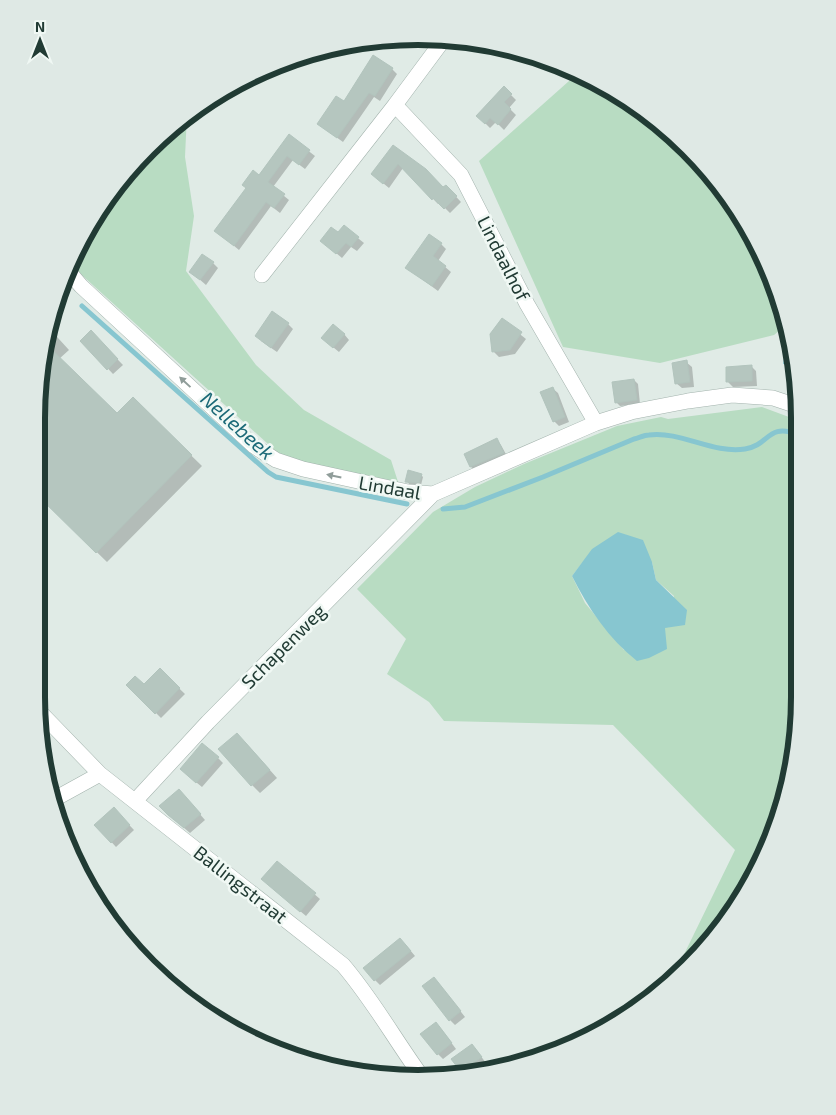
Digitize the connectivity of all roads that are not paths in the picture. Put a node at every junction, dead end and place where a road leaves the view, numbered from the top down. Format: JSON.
{"nodes":[{"id":1,"x":439,"y":46,"type":"edge"},
{"id":2,"x":395,"y":105,"type":"junction"},
{"id":3,"x":262,"y":275,"type":"dead end"},
{"id":4,"x":73,"y":276,"type":"edge"},
{"id":5,"x":790,"y":404,"type":"edge"},
{"id":6,"x":596,"y":423,"type":"junction"},
{"id":7,"x":433,"y":494,"type":"junction"},
{"id":8,"x":46,"y":718,"type":"edge"},
{"id":9,"x":100,"y":774,"type":"junction"},
{"id":10,"x":59,"y":797,"type":"edge"},
{"id":11,"x":135,"y":801,"type":"junction"},
{"id":12,"x":418,"y":1070,"type":"edge"}],
"edges":[{"from":1,"to":2,"type":"street"},
{"from":2,"to":3,"type":"street"},
{"from":2,"to":6,"type":"street","name":"Lindaalhof"},
{"from":7,"to":4,"type":"street","name":"Lindaal","one_way":true},
{"from":5,"to":6,"type":"street","name":"Lindaal"},
{"from":6,"to":7,"type":"street","name":"Lindaal"},
{"from":7,"to":11,"type":"street","name":"Schapenweg"},
{"from":8,"to":9,"type":"street","name":"Ballingstraat"},
{"from":9,"to":10,"type":"street"},
{"from":9,"to":11,"type":"street","name":"Ballingstraat"},
{"from":11,"to":12,"type":"street","name":"Ballingstraat"}]}
